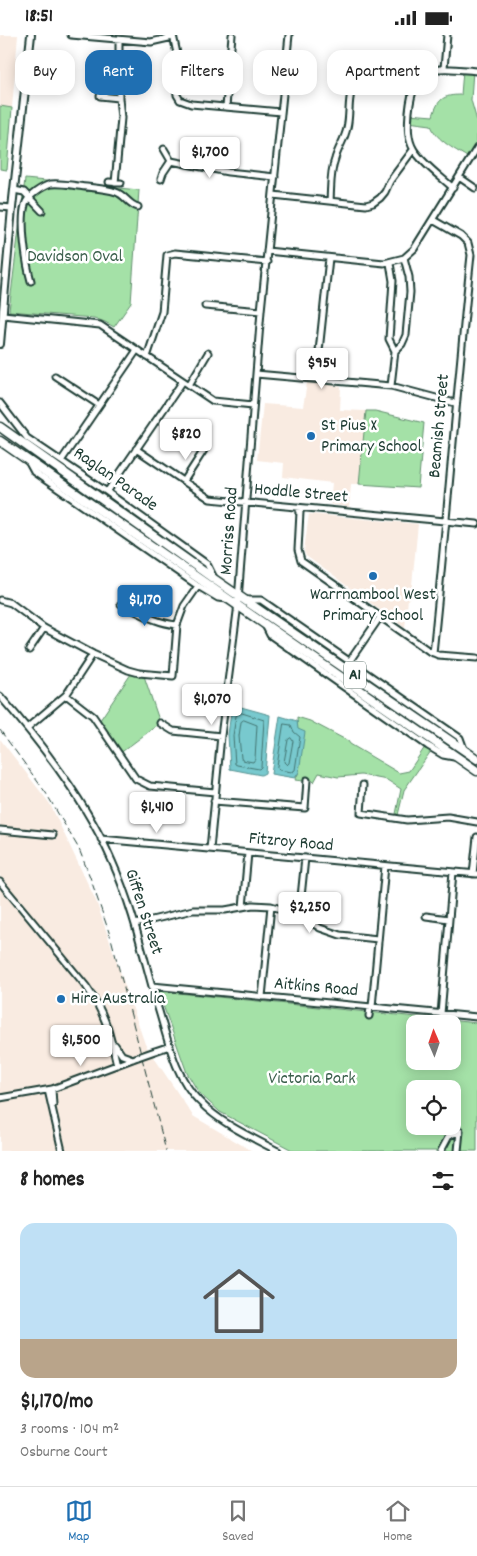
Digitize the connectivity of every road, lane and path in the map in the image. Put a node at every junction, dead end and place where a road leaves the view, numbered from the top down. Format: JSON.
{"nodes":[{"id":1,"x":31,"y":35,"type":"edge"},
{"id":2,"x":71,"y":35,"type":"edge"},
{"id":3,"x":232,"y":35,"type":"edge"},
{"id":4,"x":289,"y":35,"type":"edge"},
{"id":5,"x":447,"y":35,"type":"edge"},
{"id":6,"x":173,"y":36,"type":"edge"},
{"id":7,"x":112,"y":37,"type":"edge"},
{"id":8,"x":119,"y":39,"type":"junction"},
{"id":9,"x":444,"y":68,"type":"junction"},
{"id":10,"x":438,"y":69,"type":"edge"},
{"id":11,"x":477,"y":71,"type":"edge"},
{"id":12,"x":351,"y":95,"type":"edge"},
{"id":13,"x":411,"y":95,"type":"edge"},
{"id":14,"x":100,"y":96,"type":"dead end"},
{"id":15,"x":119,"y":98,"type":"junction"},
{"id":16,"x":226,"y":107,"type":"junction"},
{"id":17,"x":281,"y":112,"type":"junction"},
{"id":18,"x":477,"y":148,"type":"edge"},
{"id":19,"x":164,"y":149,"type":"dead end"},
{"id":20,"x":414,"y":149,"type":"junction"},
{"id":21,"x":171,"y":161,"type":"junction"},
{"id":22,"x":275,"y":177,"type":"junction"},
{"id":23,"x":459,"y":177,"type":"junction"},
{"id":24,"x":161,"y":179,"type":"dead end"},
{"id":25,"x":115,"y":183,"type":"dead end"},
{"id":26,"x":453,"y":187,"type":"junction"},
{"id":27,"x":475,"y":188,"type":"dead end"},
{"id":28,"x":14,"y":189,"type":"junction"},
{"id":29,"x":273,"y":195,"type":"junction"},
{"id":30,"x":30,"y":197,"type":"junction"},
{"id":31,"x":330,"y":201,"type":"junction"},
{"id":32,"x":0,"y":207,"type":"edge"},
{"id":33,"x":138,"y":207,"type":"dead end"},
{"id":34,"x":12,"y":208,"type":"junction"},
{"id":35,"x":42,"y":211,"type":"dead end"},
{"id":36,"x":433,"y":220,"type":"junction"},
{"id":37,"x":267,"y":251,"type":"junction"},
{"id":38,"x":329,"y":258,"type":"junction"},
{"id":39,"x":404,"y":258,"type":"junction"},
{"id":40,"x":267,"y":262,"type":"junction"},
{"id":41,"x":390,"y":263,"type":"junction"},
{"id":42,"x":31,"y":281,"type":"dead end"},
{"id":43,"x":206,"y":306,"type":"dead end"},
{"id":44,"x":261,"y":311,"type":"junction"},
{"id":45,"x":3,"y":315,"type":"junction"},
{"id":46,"x":0,"y":340,"type":"edge"},
{"id":47,"x":0,"y":344,"type":"edge"},
{"id":48,"x":137,"y":350,"type":"junction"},
{"id":49,"x":395,"y":351,"type":"junction"},
{"id":50,"x":208,"y":353,"type":"dead end"},
{"id":51,"x":147,"y":357,"type":"junction"},
{"id":52,"x":256,"y":374,"type":"junction"},
{"id":53,"x":54,"y":376,"type":"dead end"},
{"id":54,"x":316,"y":379,"type":"junction"},
{"id":55,"x":184,"y":381,"type":"junction"},
{"id":56,"x":189,"y":385,"type":"junction"},
{"id":57,"x":391,"y":386,"type":"junction"},
{"id":58,"x":0,"y":403,"type":"edge"},
{"id":59,"x":455,"y":403,"type":"junction"},
{"id":60,"x":99,"y":405,"type":"junction"},
{"id":61,"x":253,"y":405,"type":"junction"},
{"id":62,"x":0,"y":427,"type":"edge"},
{"id":63,"x":23,"y":439,"type":"junction"},
{"id":64,"x":0,"y":441,"type":"edge"},
{"id":65,"x":0,"y":449,"type":"edge"},
{"id":66,"x":136,"y":449,"type":"junction"},
{"id":67,"x":14,"y":450,"type":"junction"},
{"id":68,"x":204,"y":450,"type":"dead end"},
{"id":69,"x":28,"y":460,"type":"junction"},
{"id":70,"x":61,"y":461,"type":"junction"},
{"id":71,"x":184,"y":481,"type":"junction"},
{"id":72,"x":107,"y":492,"type":"junction"},
{"id":73,"x":245,"y":502,"type":"junction"},
{"id":74,"x":298,"y":507,"type":"junction"},
{"id":75,"x":446,"y":521,"type":"junction"},
{"id":76,"x":477,"y":524,"type":"edge"},
{"id":77,"x":214,"y":579,"type":"junction"},
{"id":78,"x":198,"y":586,"type":"junction"},
{"id":79,"x":230,"y":599,"type":"junction"},
{"id":80,"x":0,"y":600,"type":"edge"},
{"id":81,"x":241,"y":600,"type":"junction"},
{"id":82,"x":121,"y":604,"type":"dead end"},
{"id":83,"x":380,"y":617,"type":"junction"},
{"id":84,"x":177,"y":625,"type":"junction"},
{"id":85,"x":44,"y":628,"type":"junction"},
{"id":86,"x":29,"y":650,"type":"dead end"},
{"id":87,"x":433,"y":653,"type":"junction"},
{"id":88,"x":93,"y":654,"type":"junction"},
{"id":89,"x":477,"y":658,"type":"edge"},
{"id":90,"x":349,"y":662,"type":"junction"},
{"id":91,"x":66,"y":695,"type":"junction"},
{"id":92,"x":0,"y":696,"type":"edge"},
{"id":93,"x":160,"y":723,"type":"dead end"},
{"id":94,"x":27,"y":728,"type":"junction"},
{"id":95,"x":221,"y":736,"type":"junction"},
{"id":96,"x":464,"y":750,"type":"junction"},
{"id":97,"x":477,"y":759,"type":"edge"},
{"id":98,"x":477,"y":771,"type":"edge"},
{"id":99,"x":307,"y":780,"type":"dead end"},
{"id":100,"x":363,"y":785,"type":"dead end"},
{"id":101,"x":215,"y":792,"type":"junction"},
{"id":102,"x":214,"y":801,"type":"junction"},
{"id":103,"x":477,"y":822,"type":"edge"},
{"id":104,"x":0,"y":830,"type":"edge"},
{"id":105,"x":53,"y":835,"type":"dead end"},
{"id":106,"x":477,"y":837,"type":"edge"},
{"id":107,"x":102,"y":839,"type":"junction"},
{"id":108,"x":210,"y":849,"type":"junction"},
{"id":109,"x":248,"y":853,"type":"junction"},
{"id":110,"x":305,"y":858,"type":"junction"},
{"id":111,"x":385,"y":866,"type":"junction"},
{"id":112,"x":453,"y":872,"type":"junction"},
{"id":113,"x":475,"y":874,"type":"edge"},
{"id":114,"x":0,"y":882,"type":"edge"},
{"id":115,"x":271,"y":906,"type":"junction"},
{"id":116,"x":243,"y":907,"type":"junction"},
{"id":117,"x":298,"y":915,"type":"junction"},
{"id":118,"x":426,"y":916,"type":"dead end"},
{"id":119,"x":449,"y":919,"type":"junction"},
{"id":120,"x":135,"y":924,"type":"junction"},
{"id":121,"x":378,"y":939,"type":"junction"},
{"id":122,"x":152,"y":986,"type":"junction"},
{"id":123,"x":262,"y":997,"type":"junction"},
{"id":124,"x":371,"y":1007,"type":"junction"},
{"id":125,"x":441,"y":1014,"type":"junction"},
{"id":126,"x":369,"y":1016,"type":"dead end"},
{"id":127,"x":477,"y":1017,"type":"edge"},
{"id":128,"x":112,"y":1038,"type":"junction"},
{"id":129,"x":170,"y":1046,"type":"junction"},
{"id":130,"x":137,"y":1058,"type":"junction"},
{"id":131,"x":117,"y":1065,"type":"junction"},
{"id":132,"x":50,"y":1089,"type":"junction"},
{"id":133,"x":0,"y":1098,"type":"edge"},
{"id":134,"x":62,"y":1151,"type":"edge"},
{"id":135,"x":278,"y":1151,"type":"edge"},
{"id":136,"x":441,"y":1151,"type":"edge"},
{"id":137,"x":458,"y":1151,"type":"edge"}],
"edges":[{"from":1,"to":28,"type":"main road"},
{"from":2,"to":7,"type":"street"},
{"from":3,"to":16,"type":"street"},
{"from":4,"to":17,"type":"street","name":"Morriss Road"},
{"from":5,"to":9,"type":"street"},
{"from":6,"to":8,"type":"street"},
{"from":6,"to":16,"type":"street"},
{"from":7,"to":8,"type":"street"},
{"from":8,"to":15,"type":"street"},
{"from":9,"to":10,"type":"street"},
{"from":9,"to":11,"type":"street"},
{"from":12,"to":31,"type":"street"},
{"from":13,"to":20,"type":"street"},
{"from":14,"to":15,"type":"street"},
{"from":15,"to":25,"type":"street"},
{"from":16,"to":17,"type":"street"},
{"from":17,"to":22,"type":"street","name":"Morriss Road"},
{"from":18,"to":23,"type":"street"},
{"from":19,"to":21,"type":"street"},
{"from":20,"to":26,"type":"street"},
{"from":20,"to":31,"type":"street"},
{"from":21,"to":22,"type":"street"},
{"from":21,"to":24,"type":"street"},
{"from":22,"to":29,"type":"street","name":"Morriss Road"},
{"from":23,"to":26,"type":"street"},
{"from":23,"to":27,"type":"street"},
{"from":26,"to":36,"type":"street"},
{"from":28,"to":30,"type":"street"},
{"from":28,"to":34,"type":"main road"},
{"from":29,"to":31,"type":"street"},
{"from":29,"to":37,"type":"street","name":"Morriss Road"},
{"from":30,"to":33,"type":"street"},
{"from":30,"to":35,"type":"street"},
{"from":30,"to":42,"type":"street"},
{"from":32,"to":34,"type":"street"},
{"from":34,"to":45,"type":"main road"},
{"from":36,"to":39,"type":"street"},
{"from":36,"to":59,"type":"street","name":"Beamish Street"},
{"from":37,"to":38,"type":"street"},
{"from":37,"to":40,"type":"street","name":"Morriss Road"},
{"from":38,"to":41,"type":"street"},
{"from":38,"to":54,"type":"street"},
{"from":39,"to":41,"type":"street"},
{"from":39,"to":49,"type":"street"},
{"from":40,"to":44,"type":"street","name":"Morriss Road"},
{"from":40,"to":51,"type":"street"},
{"from":41,"to":49,"type":"street"},
{"from":43,"to":44,"type":"street"},
{"from":44,"to":52,"type":"street","name":"Morriss Road"},
{"from":45,"to":46,"type":"main road"},
{"from":45,"to":48,"type":"street"},
{"from":46,"to":47,"type":"main road"},
{"from":48,"to":51,"type":"street"},
{"from":48,"to":60,"type":"street"},
{"from":49,"to":57,"type":"street"},
{"from":50,"to":56,"type":"street"},
{"from":51,"to":55,"type":"street"},
{"from":52,"to":54,"type":"street"},
{"from":52,"to":61,"type":"street","name":"Morriss Road"},
{"from":53,"to":60,"type":"street"},
{"from":54,"to":57,"type":"street"},
{"from":55,"to":56,"type":"street"},
{"from":55,"to":66,"type":"street"},
{"from":56,"to":61,"type":"street"},
{"from":57,"to":59,"type":"street"},
{"from":58,"to":63,"type":"street","name":"Raglan Parade"},
{"from":59,"to":75,"type":"street","name":"Beamish Street"},
{"from":60,"to":70,"type":"street"},
{"from":61,"to":73,"type":"street","name":"Morriss Road"},
{"from":62,"to":63,"type":"highway","name":"Raglan Parade","number":"A1"},
{"from":63,"to":67,"type":"highway"},
{"from":63,"to":70,"type":"street","name":"Raglan Parade"},
{"from":63,"to":77,"type":"highway","name":"Raglan Parade","number":"A1"},
{"from":64,"to":67,"type":"highway","name":"Raglan Parade","number":"A1"},
{"from":65,"to":67,"type":"street"},
{"from":66,"to":71,"type":"street","name":"Hoddle Street"},
{"from":66,"to":72,"type":"street"},
{"from":67,"to":69,"type":"highway","name":"Raglan Parade","number":"A1"},
{"from":68,"to":71,"type":"street"},
{"from":69,"to":78,"type":"street","name":"Raglan Parade"},
{"from":69,"to":79,"type":"highway","name":"Raglan Parade","number":"A1"},
{"from":70,"to":72,"type":"street","name":"Raglan Parade"},
{"from":71,"to":73,"type":"street","name":"Hoddle Street"},
{"from":72,"to":77,"type":"street","name":"Raglan Parade"},
{"from":73,"to":74,"type":"street","name":"Hoddle Street"},
{"from":73,"to":81,"type":"street","name":"Morriss Road"},
{"from":74,"to":75,"type":"street","name":"Hoddle Street"},
{"from":74,"to":83,"type":"street"},
{"from":75,"to":76,"type":"street","name":"Hoddle Street"},
{"from":75,"to":87,"type":"street","name":"Beamish Street"},
{"from":77,"to":81,"type":"highway","name":"Raglan Parade","number":"A1"},
{"from":78,"to":79,"type":"street","name":"Raglan Parade"},
{"from":78,"to":84,"type":"street"},
{"from":79,"to":81,"type":"highway","name":"Raglan Parade","number":"A1"},
{"from":80,"to":85,"type":"street"},
{"from":81,"to":90,"type":"street","name":"Raglan Parade"},
{"from":81,"to":95,"type":"street","name":"Morriss Road"},
{"from":81,"to":96,"type":"highway","name":"Raglan Parade","number":"A1"},
{"from":81,"to":98,"type":"highway","name":"Raglan Parade","number":"A1"},
{"from":82,"to":84,"type":"street"},
{"from":83,"to":87,"type":"street"},
{"from":83,"to":90,"type":"street"},
{"from":84,"to":88,"type":"street"},
{"from":85,"to":86,"type":"street"},
{"from":85,"to":88,"type":"street"},
{"from":87,"to":89,"type":"street"},
{"from":88,"to":91,"type":"street"},
{"from":90,"to":96,"type":"street","name":"Raglan Parade"},
{"from":91,"to":94,"type":"street"},
{"from":91,"to":101,"type":"street"},
{"from":92,"to":94,"type":"street","name":"Giffen Street"},
{"from":93,"to":95,"type":"street"},
{"from":94,"to":107,"type":"street","name":"Giffen Street"},
{"from":95,"to":101,"type":"street","name":"Morriss Road"},
{"from":96,"to":97,"type":"highway","name":"Raglan Parade","number":"A1"},
{"from":99,"to":102,"type":"street"},
{"from":100,"to":103,"type":"street"},
{"from":101,"to":102,"type":"street","name":"Morriss Road"},
{"from":102,"to":108,"type":"street","name":"Morriss Road"},
{"from":104,"to":105,"type":"street"},
{"from":106,"to":113,"type":"street"},
{"from":107,"to":108,"type":"street","name":"Fitzroy Road"},
{"from":107,"to":120,"type":"street","name":"Giffen Street"},
{"from":108,"to":109,"type":"street","name":"Fitzroy Road"},
{"from":109,"to":110,"type":"street","name":"Fitzroy Road"},
{"from":109,"to":116,"type":"street"},
{"from":110,"to":111,"type":"street","name":"Fitzroy Road"},
{"from":110,"to":117,"type":"street"},
{"from":111,"to":112,"type":"street","name":"Fitzroy Road"},
{"from":111,"to":121,"type":"street"},
{"from":112,"to":113,"type":"street","name":"Fitzroy Road"},
{"from":112,"to":119,"type":"street"},
{"from":114,"to":128,"type":"street"},
{"from":115,"to":116,"type":"street"},
{"from":115,"to":117,"type":"street"},
{"from":115,"to":123,"type":"street"},
{"from":116,"to":120,"type":"street"},
{"from":117,"to":121,"type":"street"},
{"from":118,"to":119,"type":"street"},
{"from":119,"to":125,"type":"street"},
{"from":120,"to":122,"type":"street","name":"Giffen Street"},
{"from":121,"to":124,"type":"street"},
{"from":122,"to":123,"type":"street","name":"Aitkins Road"},
{"from":122,"to":129,"type":"street","name":"Giffen Street"},
{"from":123,"to":124,"type":"street","name":"Aitkins Road"},
{"from":124,"to":125,"type":"street","name":"Aitkins Road"},
{"from":124,"to":126,"type":"street"},
{"from":125,"to":127,"type":"street","name":"Aitkins Road"},
{"from":128,"to":130,"type":"street"},
{"from":128,"to":131,"type":"street"},
{"from":129,"to":130,"type":"street","bridge":true},
{"from":129,"to":135,"type":"street","name":"Giffen Street"},
{"from":130,"to":131,"type":"street"},
{"from":131,"to":132,"type":"street"},
{"from":132,"to":133,"type":"street"},
{"from":132,"to":134,"type":"street"},
{"from":136,"to":137,"type":"street"}]}
